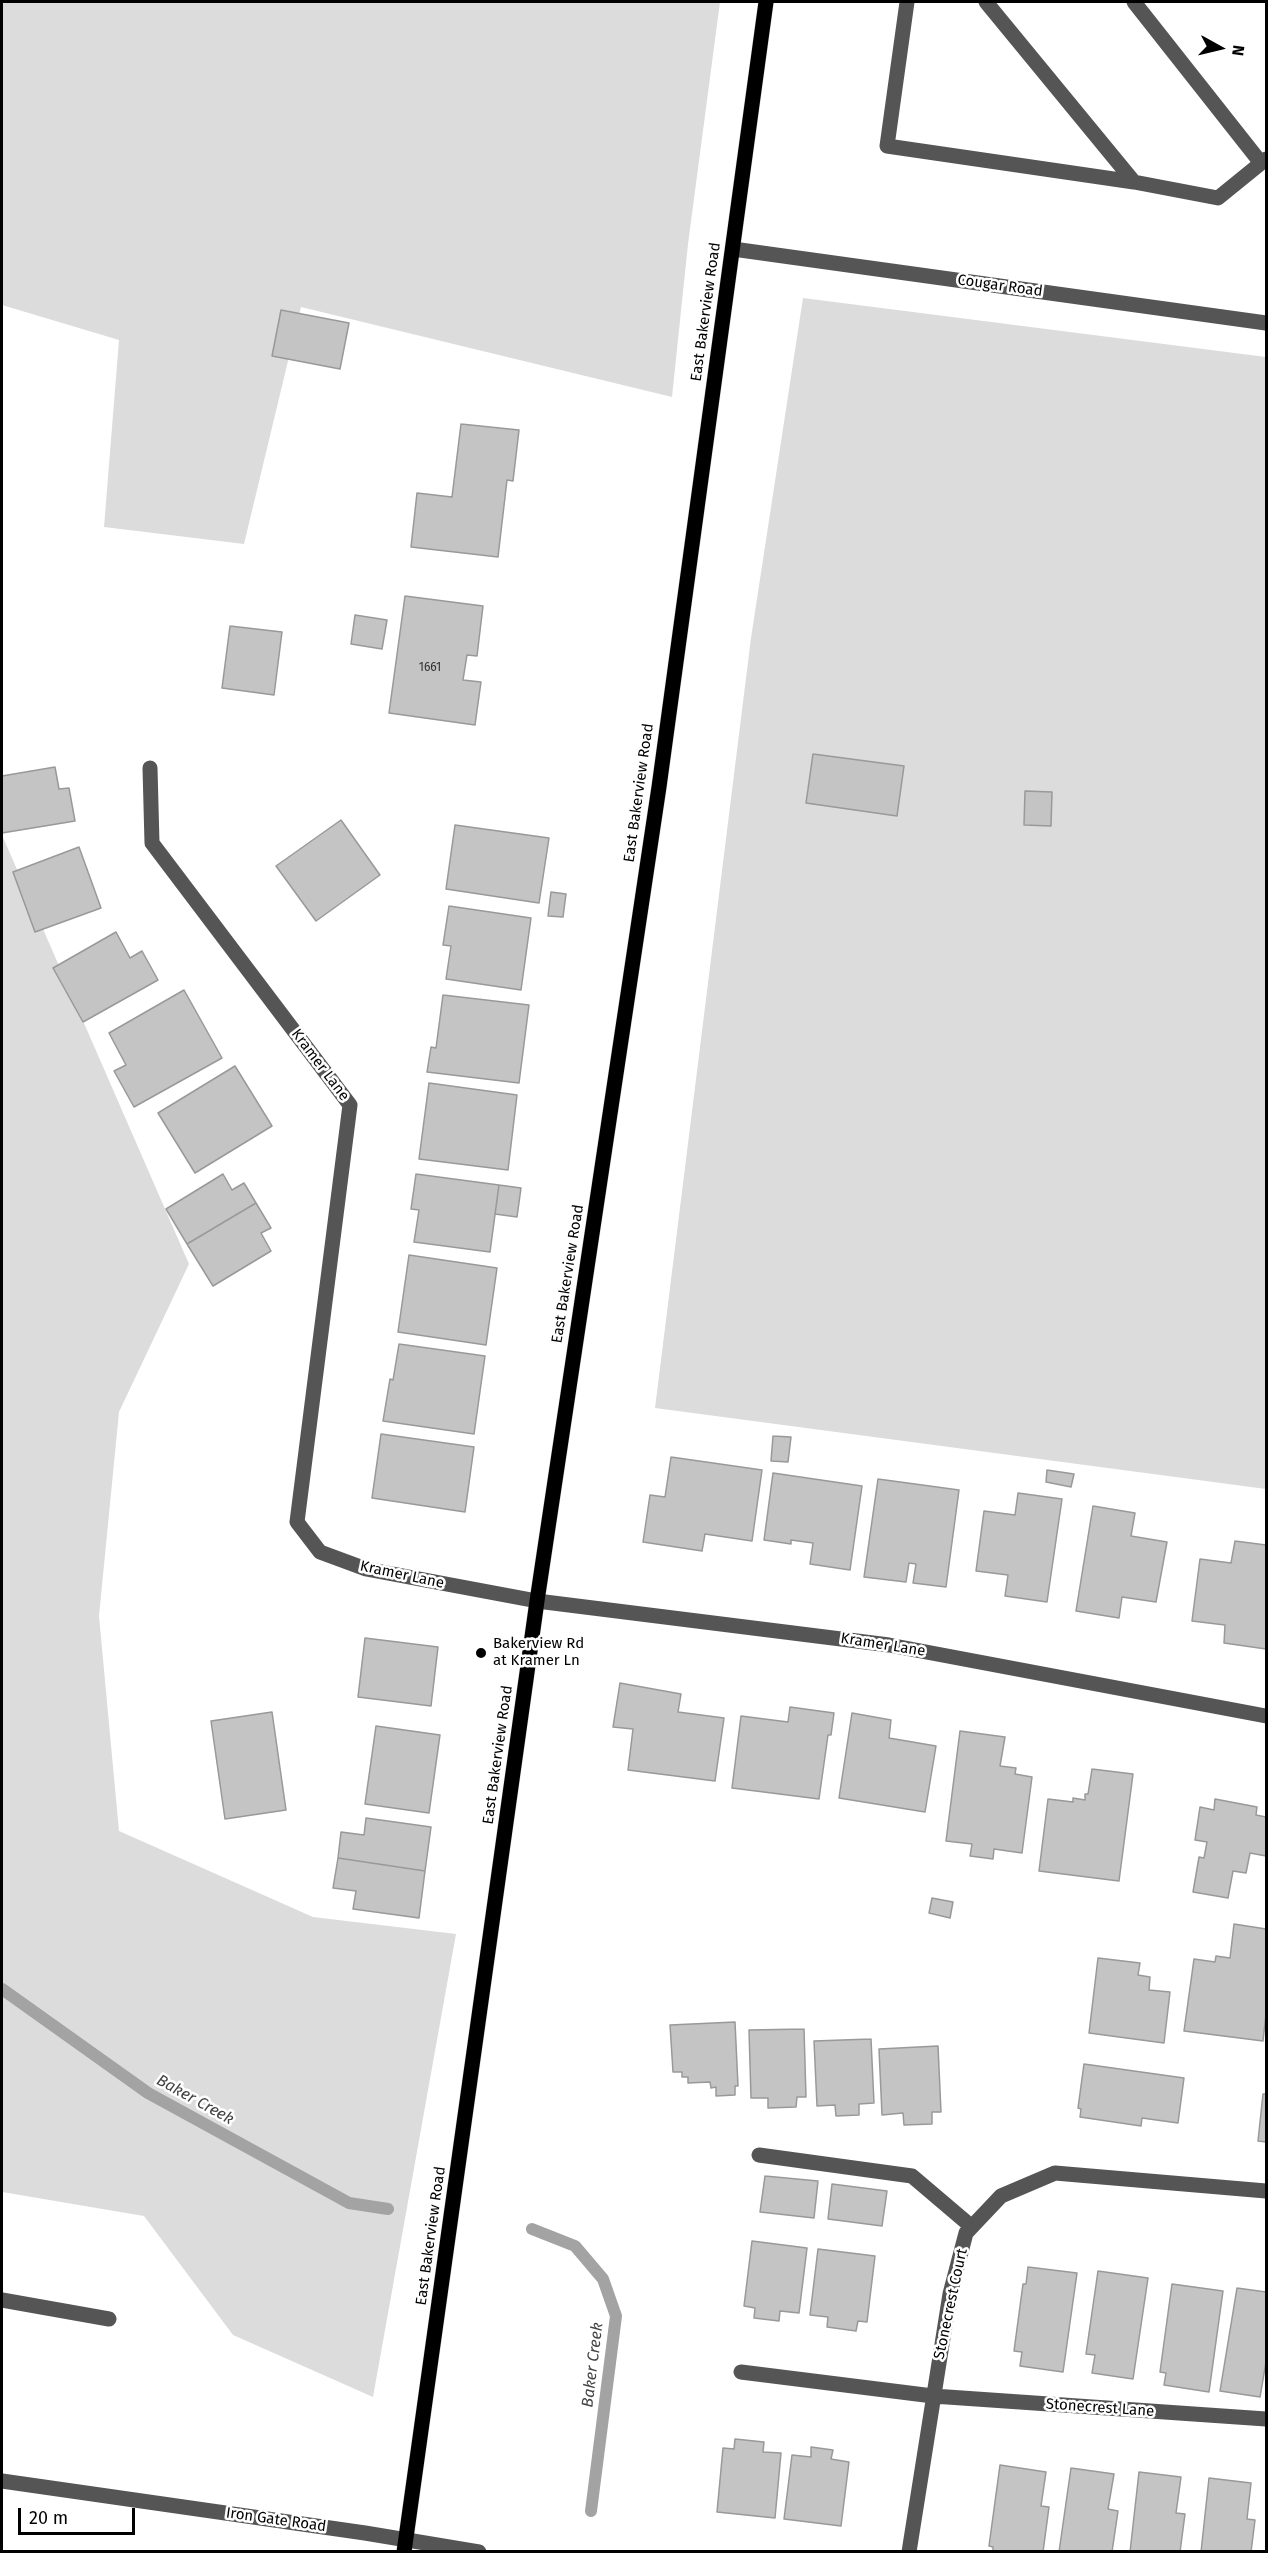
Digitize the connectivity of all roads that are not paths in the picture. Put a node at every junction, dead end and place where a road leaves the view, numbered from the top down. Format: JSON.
{"nodes":[{"id":1,"x":766,"y":2,"type":"edge"},
{"id":2,"x":908,"y":2,"type":"edge"},
{"id":3,"x":986,"y":2,"type":"edge"},
{"id":4,"x":1134,"y":2,"type":"edge"},
{"id":5,"x":1264,"y":161,"type":"edge"},
{"id":6,"x":1134,"y":182,"type":"junction"},
{"id":7,"x":733,"y":249,"type":"junction"},
{"id":8,"x":1264,"y":321,"type":"edge"},
{"id":9,"x":150,"y":768,"type":"dead end"},
{"id":10,"x":537,"y":1600,"type":"junction"},
{"id":11,"x":1266,"y":1716,"type":"edge"},
{"id":12,"x":759,"y":2155,"type":"dead end"},
{"id":13,"x":1266,"y":2191,"type":"edge"},
{"id":14,"x":972,"y":2227,"type":"junction"},
{"id":15,"x":2,"y":2300,"type":"edge"},
{"id":16,"x":109,"y":2319,"type":"dead end"},
{"id":17,"x":741,"y":2373,"type":"dead end"},
{"id":18,"x":933,"y":2396,"type":"junction"},
{"id":19,"x":1266,"y":2419,"type":"edge"},
{"id":20,"x":2,"y":2481,"type":"edge"},
{"id":21,"x":405,"y":2546,"type":"edge"},
{"id":22,"x":479,"y":2552,"type":"edge"},
{"id":23,"x":909,"y":2552,"type":"edge"}],
"edges":[{"from":1,"to":7,"type":"main road","name":"East Bakerview Road"},
{"from":2,"to":6,"type":"street"},
{"from":3,"to":6,"type":"street"},
{"from":4,"to":5,"type":"street"},
{"from":5,"to":6,"type":"street"},
{"from":7,"to":8,"type":"street","name":"Cougar Road"},
{"from":7,"to":10,"type":"main road","name":"East Bakerview Road"},
{"from":9,"to":10,"type":"street","name":"Kramer Lane"},
{"from":10,"to":11,"type":"street","name":"Kramer Lane"},
{"from":10,"to":21,"type":"main road","name":"East Bakerview Road"},
{"from":12,"to":14,"type":"street"},
{"from":13,"to":14,"type":"street","name":"Stonecrest Court"},
{"from":14,"to":18,"type":"street","name":"Stonecrest Court"},
{"from":15,"to":16,"type":"street"},
{"from":17,"to":18,"type":"street","name":"Stonecrest Lane"},
{"from":18,"to":19,"type":"street","name":"Stonecrest Lane"},
{"from":18,"to":23,"type":"street","name":"Stonecrest Court"},
{"from":20,"to":21,"type":"street","name":"Iron Gate Road"},
{"from":21,"to":22,"type":"street","name":"Iron Gate Road"}]}
